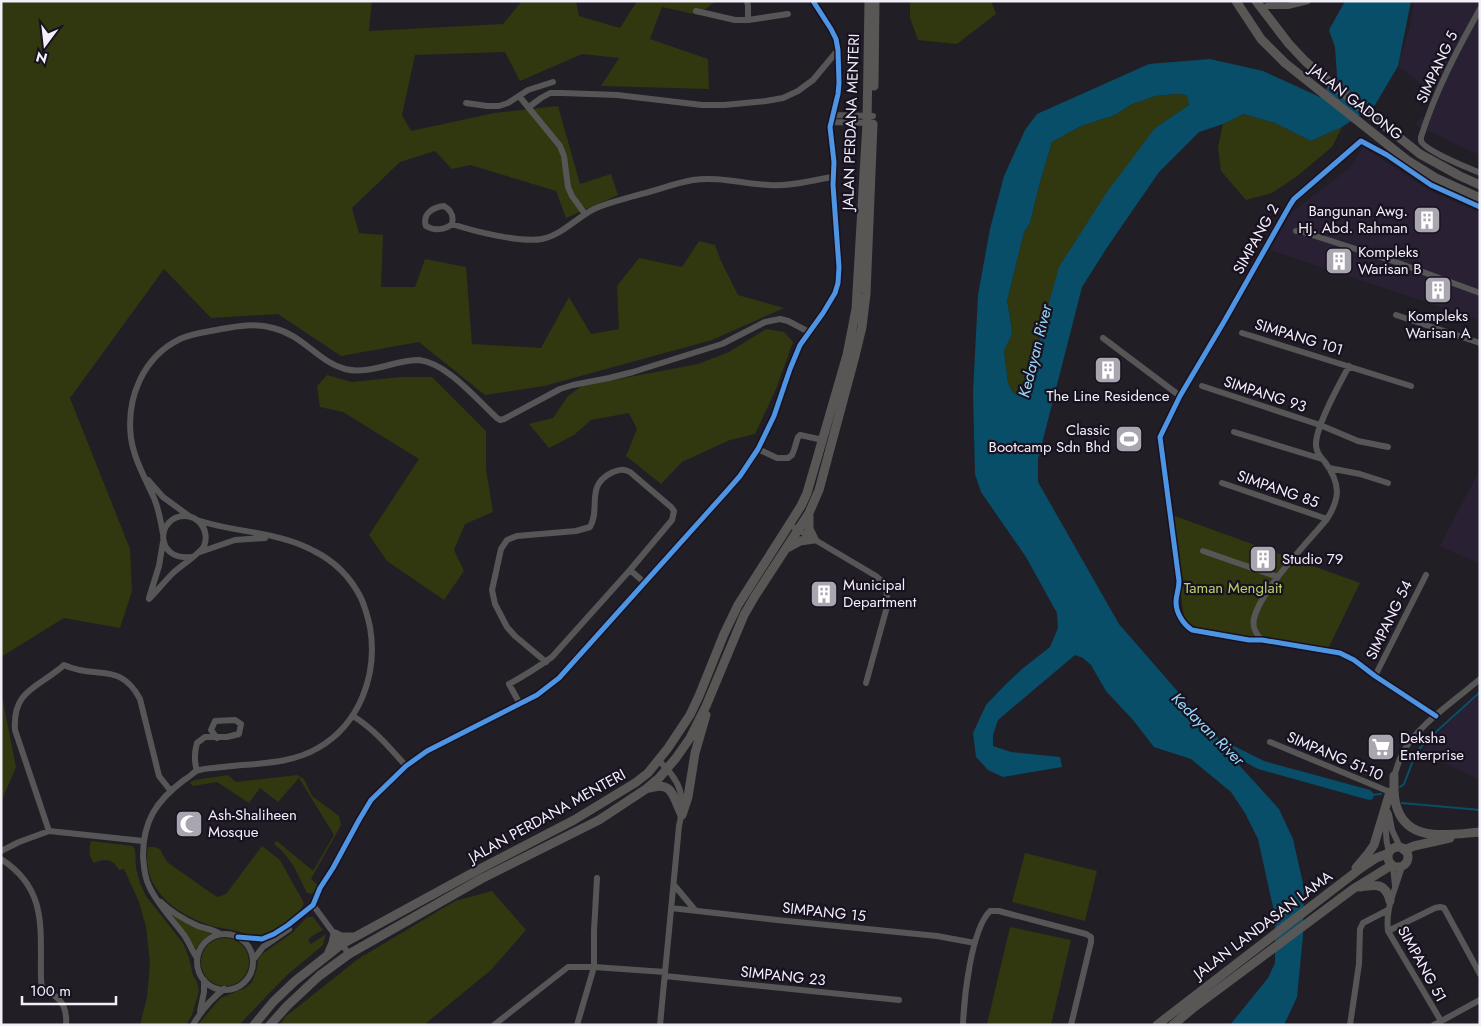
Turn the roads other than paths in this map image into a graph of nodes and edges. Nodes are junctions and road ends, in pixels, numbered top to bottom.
1 (747, 1) edge
2 (812, 1) edge
3 (869, 1) edge
4 (875, 1) edge
5 (1236, 1) edge
6 (1256, 1) edge
7 (1308, 1) edge
8 (1262, 9) junction
9 (1480, 9) edge
10 (696, 11) dead end
11 (788, 14) dead end
12 (748, 20) junction
13 (838, 50) junction
14 (552, 82) dead end
15 (518, 96) junction
16 (466, 103) dead end
17 (529, 107) junction
18 (833, 115) junction
19 (870, 119) junction
20 (831, 122) junction
21 (1480, 173) edge
22 (833, 178) junction
23 (1480, 185) edge
24 (1480, 198) edge
25 (1480, 207) edge
26 (585, 214) junction
27 (452, 224) junction
28 (1296, 231) dead end
29 (1480, 293) edge
30 (1396, 315) dead end
31 (809, 332) junction
32 (1242, 333) dead end
33 (1103, 338) dead end
34 (1480, 343) edge
35 (1348, 366) junction
36 (1202, 386) dead end
37 (1411, 386) dead end
38 (1180, 396) junction
39 (1320, 425) junction
40 (1234, 432) dead end
41 (823, 440) junction
42 (1388, 447) dead end
43 (758, 449) junction
44 (1322, 459) junction
45 (1329, 468) junction
46 (143, 473) junction
47 (1222, 483) dead end
48 (1388, 483) dead end
49 (809, 513) junction
50 (194, 518) junction
51 (1327, 519) junction
52 (790, 525) junction
53 (798, 530) junction
54 (164, 538) junction
55 (281, 538) junction
56 (814, 539) junction
57 (787, 548) junction
58 (1203, 551) dead end
59 (199, 552) junction
60 (191, 557) junction
61 (630, 570) junction
62 (1426, 575) dead end
63 (1278, 577) junction
64 (645, 583) junction
65 (1262, 640) junction
66 (546, 662) junction
67 (1376, 676) junction
68 (1480, 679) edge
69 (866, 682) dead end
70 (714, 686) junction
71 (520, 704) junction
72 (353, 716) junction
73 (1436, 716) junction
74 (217, 738) junction
75 (1270, 742) dead end
76 (659, 761) junction
77 (406, 766) junction
78 (667, 768) junction
79 (197, 771) junction
80 (1394, 776) junction
81 (646, 789) junction
82 (170, 790) junction
83 (1390, 792) junction
84 (1388, 811) junction
85 (682, 815) junction
86 (50, 831) junction
87 (1480, 832) edge
88 (143, 842) junction
89 (1402, 848) junction
90 (1, 851) edge
91 (1389, 853) junction
92 (1, 859) edge
93 (1396, 866) junction
94 (597, 878) dead end
95 (1344, 881) junction
96 (674, 885) junction
97 (1353, 888) junction
98 (153, 894) junction
99 (313, 904) junction
100 (1389, 906) junction
101 (671, 908) junction
102 (695, 910) junction
103 (305, 912) junction
104 (1388, 932) junction
105 (220, 934) junction
106 (335, 934) junction
107 (238, 937) junction
108 (353, 938) junction
109 (975, 943) junction
110 (342, 944) junction
111 (349, 954) junction
112 (326, 956) junction
113 (197, 958) junction
114 (253, 960) junction
115 (594, 967) junction
116 (665, 974) junction
117 (1480, 974) edge
118 (204, 980) junction
119 (224, 989) junction
120 (898, 1000) dead end
121 (1480, 1000) edge
122 (200, 1012) junction
123 (1437, 1023) edge
124 (66, 1025) edge
125 (193, 1025) edge
126 (254, 1025) edge
127 (270, 1025) edge
128 (494, 1025) edge
129 (577, 1025) edge
130 (660, 1025) edge
131 (963, 1025) edge
132 (1071, 1025) edge
133 (1157, 1025) edge
134 (1173, 1025) edge
135 (1350, 1025) edge

1 - 12 street
2 - 13 street
3 - 19 main road, JALAN PERDANA MENTERI
4 - 19 main road, JALAN PERDANA MENTERI
5 - 24 main road, JALAN GADONG
6 - 8 main road, JALAN GADONG
7 - 8 street
8 - 23 main road, JALAN GADONG
9 - 21 street, SIMPANG 5
10 - 12 street
11 - 12 street
13 - 17 street
13 - 18 street
14 - 15 street
15 - 16 street
15 - 17 street
17 - 26 street
18 - 19 street
18 - 20 street
19 - 20 street
19 - 41 main road, JALAN PERDANA MENTERI
19 - 49 main road, JALAN PERDANA MENTERI
20 - 22 street
22 - 26 street
22 - 31 street
25 - 38 street, SIMPANG 2
26 - 27 street
27 - 27 street
28 - 29 street
30 - 34 street
31 - 43 street
31 - 46 street
32 - 35 street, SIMPANG 101
33 - 38 street
35 - 37 street, SIMPANG 101
35 - 39 street
36 - 39 street, SIMPANG 93
38 - 65 street, SIMPANG 2
39 - 42 street, SIMPANG 93
39 - 44 street
40 - 44 street
41 - 43 street
41 - 52 main road, JALAN PERDANA MENTERI
43 - 64 street
44 - 45 street
45 - 48 street
45 - 51 street
46 - 50 street
46 - 54 street
47 - 51 street, SIMPANG 85
49 - 53 main road, JALAN PERDANA MENTERI
49 - 56 main road
50 - 54 street
50 - 55 street
50 - 59 street
51 - 63 street
52 - 53 street
52 - 76 main road, JALAN PERDANA MENTERI
53 - 56 street
53 - 57 main road, JALAN PERDANA MENTERI
54 - 60 street
54 - 60 street
55 - 59 street
55 - 72 street
56 - 57 main road
56 - 69 street
57 - 70 main road, JALAN PERDANA MENTERI
58 - 63 street
59 - 60 street
61 - 64 street
61 - 66 street
61 - 66 street
62 - 67 street, SIMPANG 54
63 - 65 street
64 - 71 street
65 - 67 street
66 - 71 street
67 - 73 street
68 - 73 street
70 - 78 main road, JALAN PERDANA MENTERI
70 - 85 main road
71 - 77 street
72 - 77 street
72 - 79 street
73 - 80 street
74 - 74 street
74 - 79 street
75 - 83 street, SIMPANG 51-10
76 - 78 street
76 - 108 main road, JALAN PERDANA MENTERI
77 - 99 street
78 - 81 main road, JALAN PERDANA MENTERI
78 - 85 street
79 - 82 street
80 - 83 street
80 - 87 main road
81 - 85 main road
81 - 111 main road, JALAN PERDANA MENTERI
82 - 86 street
82 - 88 street
83 - 84 street
83 - 95 main road
84 - 89 street
84 - 91 street
85 - 96 street
86 - 88 street
86 - 90 street
87 - 89 main road
88 - 98 street
89 - 91 main road
89 - 93 main road
91 - 93 main road
91 - 95 main road, JALAN LANDASAN LAMA
92 - 124 street
93 - 97 main road, JALAN LANDASAN LAMA
93 - 100 street, SIMPANG 51
94 - 115 street
95 - 133 main road, JALAN LANDASAN LAMA
96 - 101 street
96 - 102 street
97 - 100 main road
97 - 134 main road, JALAN LANDASAN LAMA
98 - 105 street
98 - 113 street
99 - 103 street
99 - 106 street
100 - 104 street, SIMPANG 51
100 - 135 street
101 - 102 street, SIMPANG 15
101 - 116 street
102 - 109 street, SIMPANG 15
103 - 107 street
103 - 114 street
104 - 117 street
104 - 123 street, SIMPANG 51
105 - 107 street
105 - 113 street
106 - 108 main road
106 - 110 street
106 - 112 main road
107 - 114 street
108 - 110 main road, JALAN PERDANA MENTERI
109 - 131 street
109 - 132 street
110 - 111 street
110 - 112 main road, JALAN PERDANA MENTERI
111 - 127 main road, JALAN PERDANA MENTERI
112 - 126 main road, JALAN PERDANA MENTERI
113 - 118 street
114 - 119 street
115 - 116 street, SIMPANG 23
115 - 128 street, SIMPANG 23
115 - 129 street
116 - 120 street, SIMPANG 23
116 - 130 street
118 - 119 street
118 - 122 street
119 - 122 street
121 - 123 street
122 - 125 street

